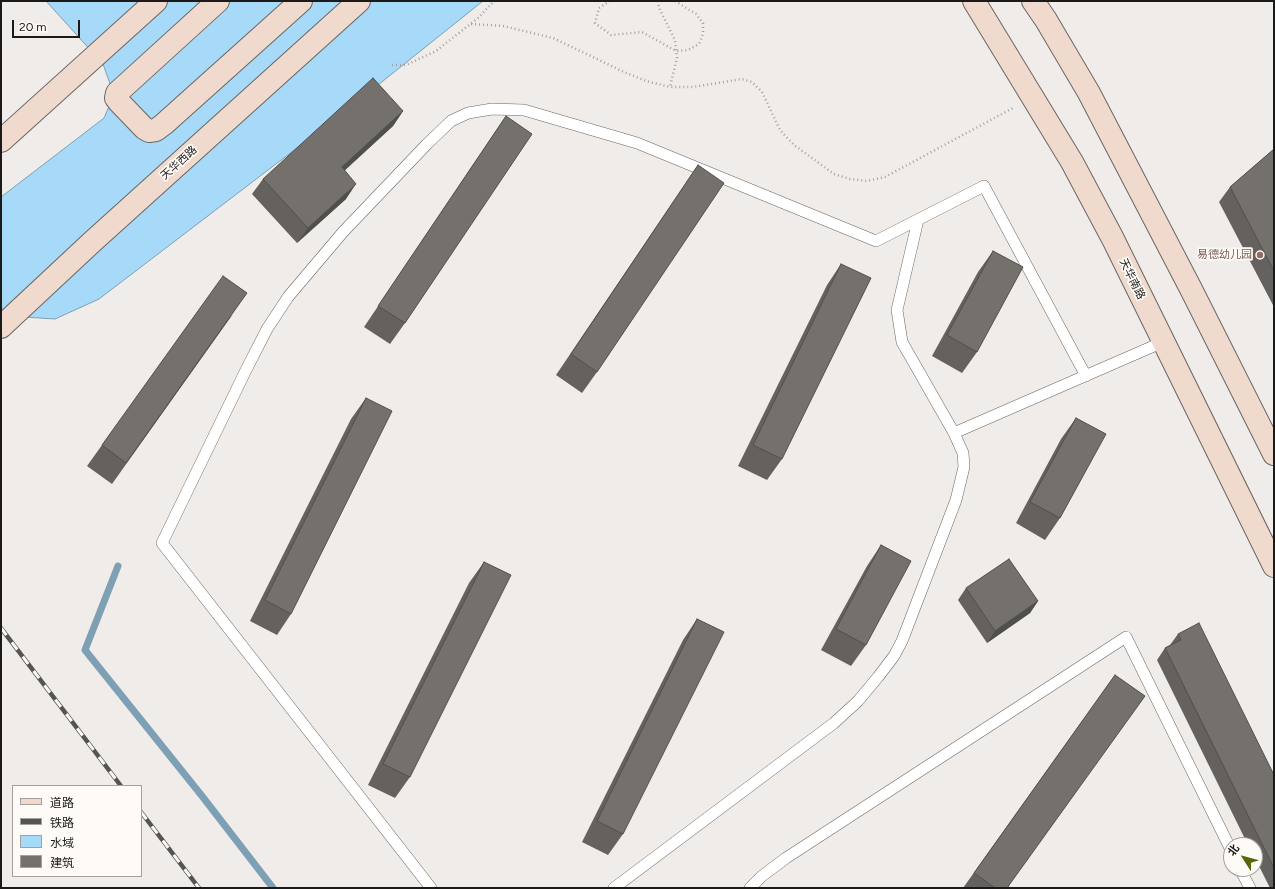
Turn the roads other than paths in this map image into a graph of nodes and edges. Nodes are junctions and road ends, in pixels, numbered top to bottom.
1 (156, 1) edge
2 (218, 1) edge
3 (301, 1) edge
4 (359, 1) edge
5 (974, 1) edge
6 (1033, 1) edge
7 (1, 141) edge
8 (918, 220) junction
9 (1, 327) edge
10 (1163, 342) junction
11 (1086, 376) junction
12 (954, 434) junction
13 (1274, 454) edge
14 (1274, 566) edge
15 (1225, 837) edge
16 (1244, 877) edge
17 (431, 888) edge
18 (614, 888) edge
19 (750, 888) edge
20 (1250, 888) edge

1 - 7 main road
2 - 3 main road
4 - 9 main road, 天华西路
5 - 10 main road, 天华南路
6 - 13 main road
8 - 11 lane
8 - 12 lane
8 - 17 lane
10 - 11 lane
10 - 14 main road, 天华南路
11 - 12 lane
12 - 18 lane
15 - 19 lane
16 - 20 lane

